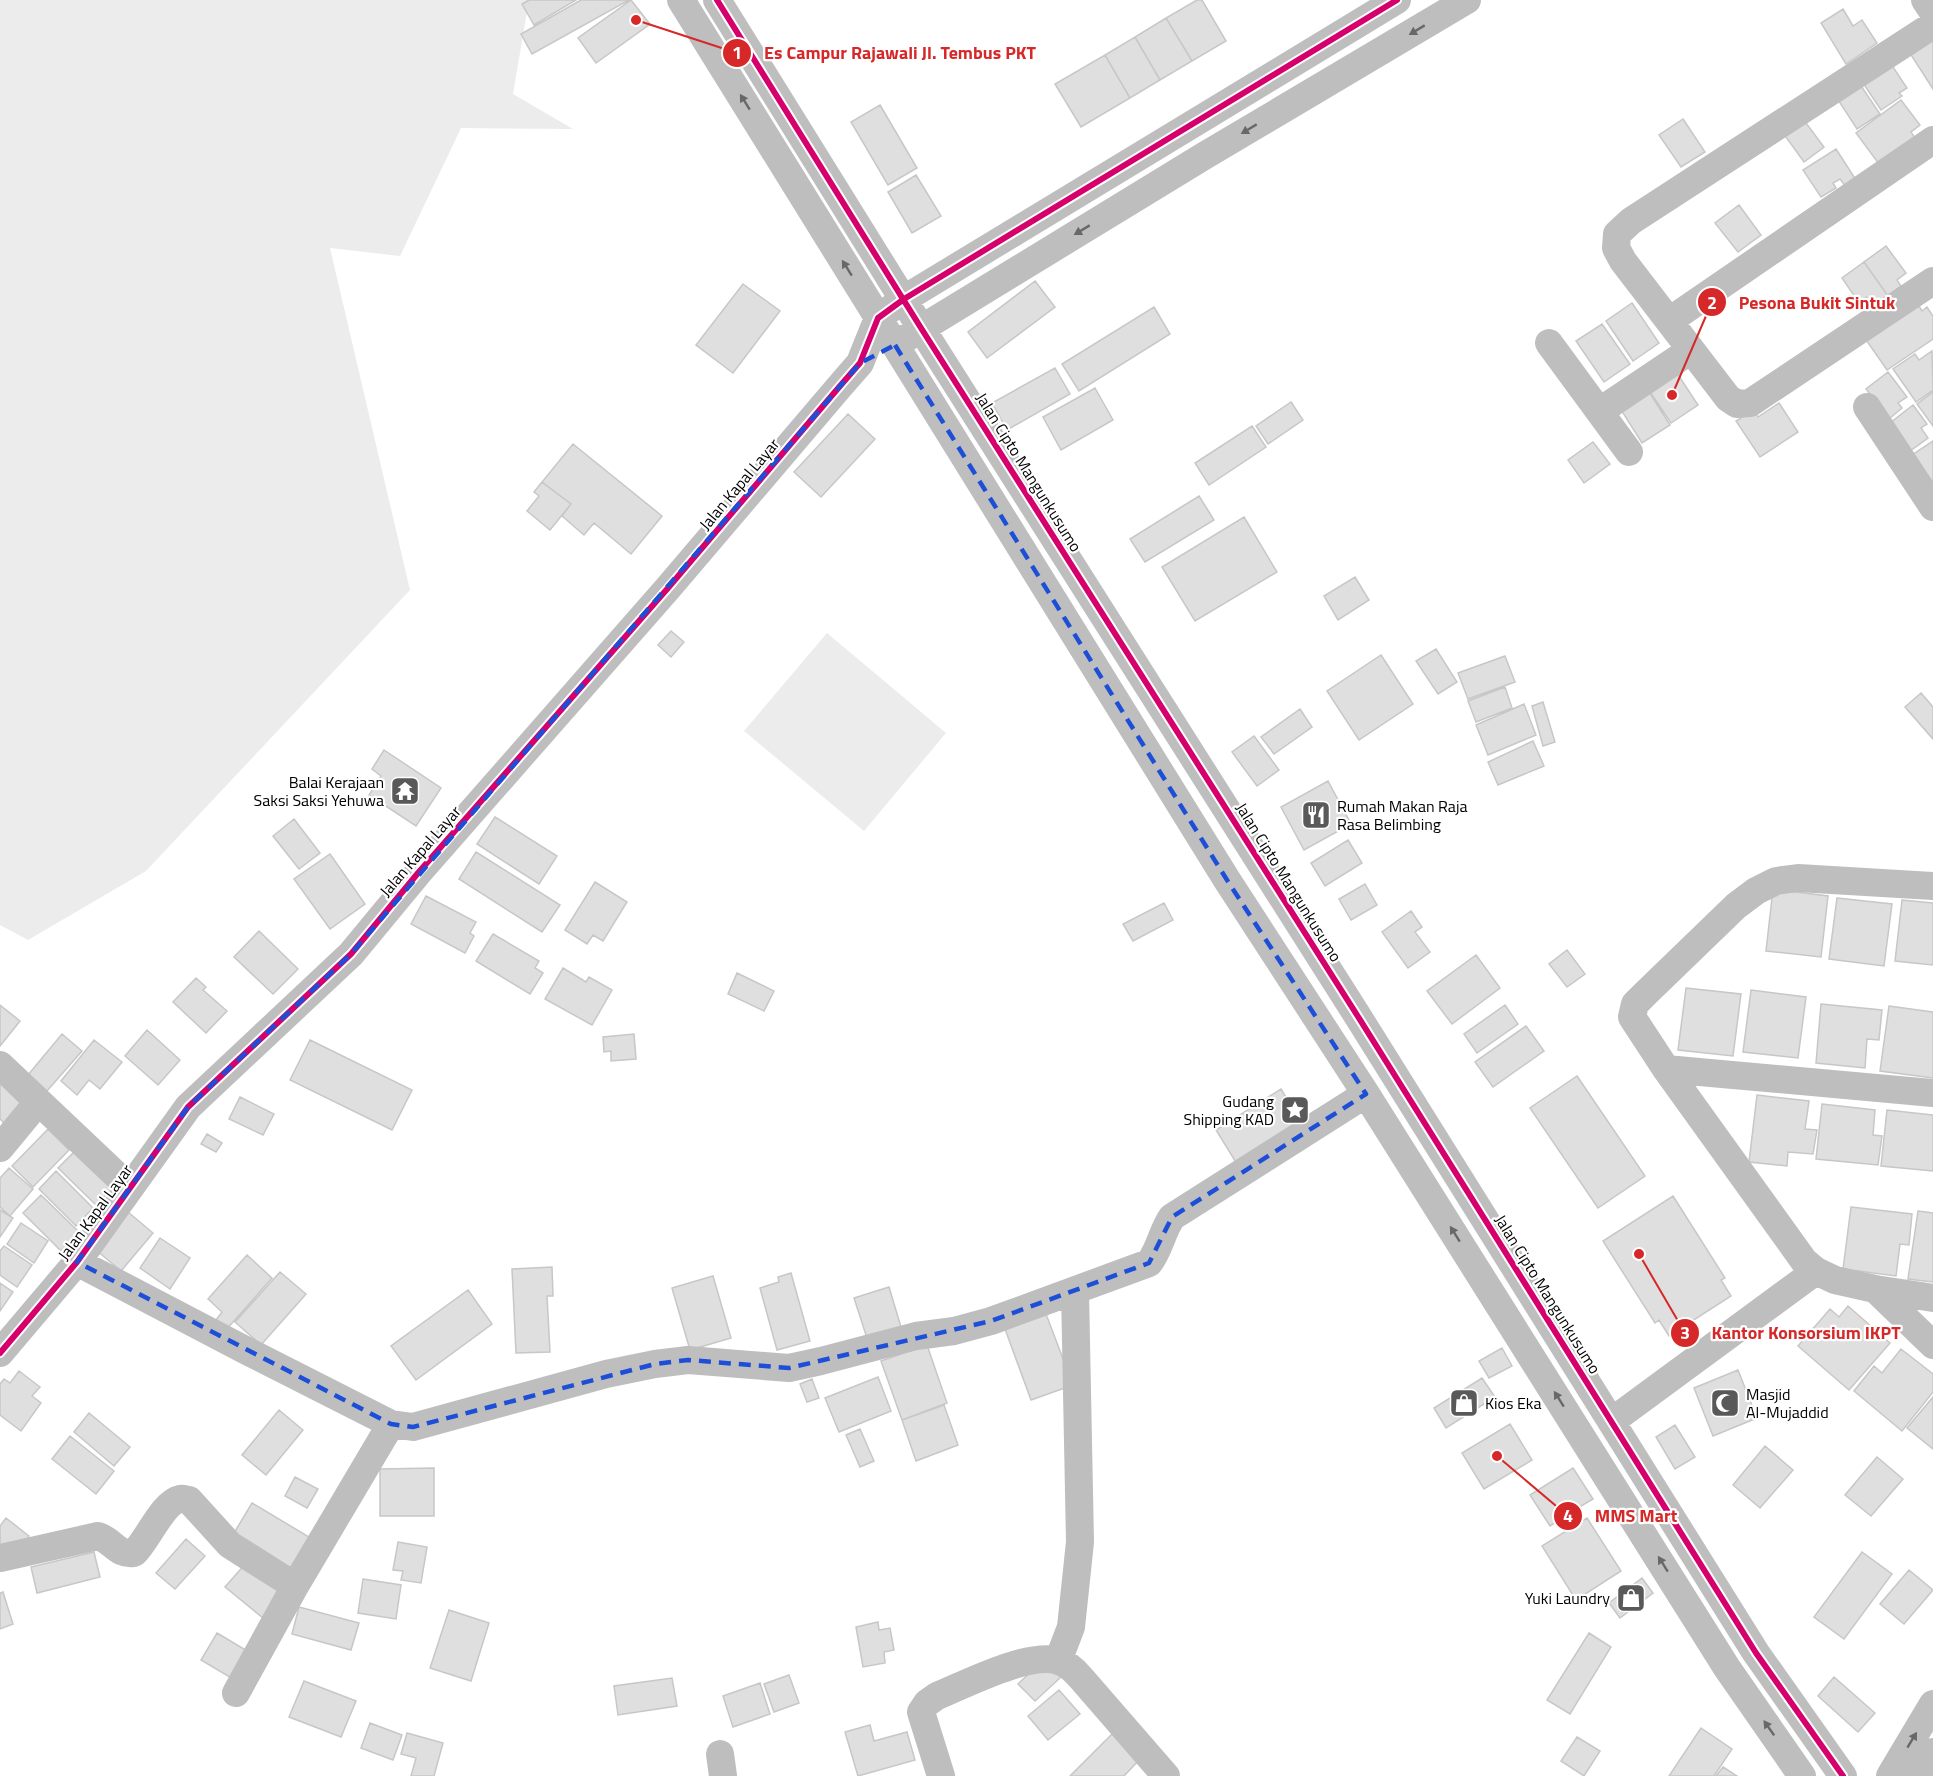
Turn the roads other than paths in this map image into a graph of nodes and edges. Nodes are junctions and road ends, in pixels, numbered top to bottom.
1 (681, 0) edge
2 (717, 0) edge
3 (1397, 0) edge
4 (1467, 0) edge
5 (1925, 0) edge
6 (1933, 12) edge
7 (1933, 25) edge
8 (1186, 128) junction
9 (1933, 140) edge
10 (1204, 156) junction
11 (1933, 281) edge
12 (904, 299) junction
13 (878, 318) junction
14 (1669, 321) junction
15 (921, 328) junction
16 (1549, 343) dead end
17 (895, 345) junction
18 (1691, 350) junction
19 (860, 363) junction
20 (1867, 407) dead end
21 (1600, 411) junction
22 (1629, 452) dead end
23 (1933, 507) edge
24 (1933, 886) edge
25 (0, 1065) edge
26 (1666, 1069) junction
27 (1366, 1094) junction
28 (1933, 1094) edge
29 (38, 1102) junction
30 (0, 1148) edge
31 (130, 1188) junction
32 (77, 1262) junction
33 (1816, 1271) junction
34 (1875, 1289) junction
35 (1075, 1291) junction
36 (1933, 1298) edge
37 (1933, 1345) edge
38 (0, 1353) edge
39 (1612, 1421) junction
40 (391, 1424) junction
41 (0, 1558) edge
42 (295, 1586) junction
43 (1058, 1661) junction
44 (236, 1694) dead end
45 (1933, 1704) edge
46 (941, 1776) edge
47 (1166, 1776) edge
48 (1802, 1776) edge
49 (1843, 1776) edge
50 (1890, 1776) edge

13 -> 1 street
2 - 12 street, Jalan Cipto Mangunkusumo
3 - 8 street
4 -> 10 street
5 - 6 street
7 - 14 street
8 - 10 street
8 - 12 street
9 - 14 street
10 -> 15 street
11 - 18 street
12 - 13 street
12 - 15 street, Jalan Cipto Mangunkusumo
13 - 17 street
13 - 19 street
14 - 18 street
15 - 17 street
15 - 39 street, Jalan Cipto Mangunkusumo
16 - 21 street
17 - 19 street
17 - 27 street
18 - 21 street
19 - 31 street, Jalan Kapal Layar
20 - 23 street
21 - 22 street
24 - 26 street
25 - 29 street
26 - 28 street
26 - 33 street
27 - 35 street
48 -> 27 street
29 - 30 street
29 - 31 street
31 - 32 street, Jalan Kapal Layar
32 - 38 street, Jalan Kapal Layar
32 - 40 street
33 - 34 street
33 - 39 street
34 - 36 street
34 - 37 street
35 - 40 street
35 - 43 street
39 - 49 street, Jalan Cipto Mangunkusumo
40 - 42 street
41 - 42 street
42 - 44 street
43 - 46 street
43 - 47 street
50 -> 45 street

